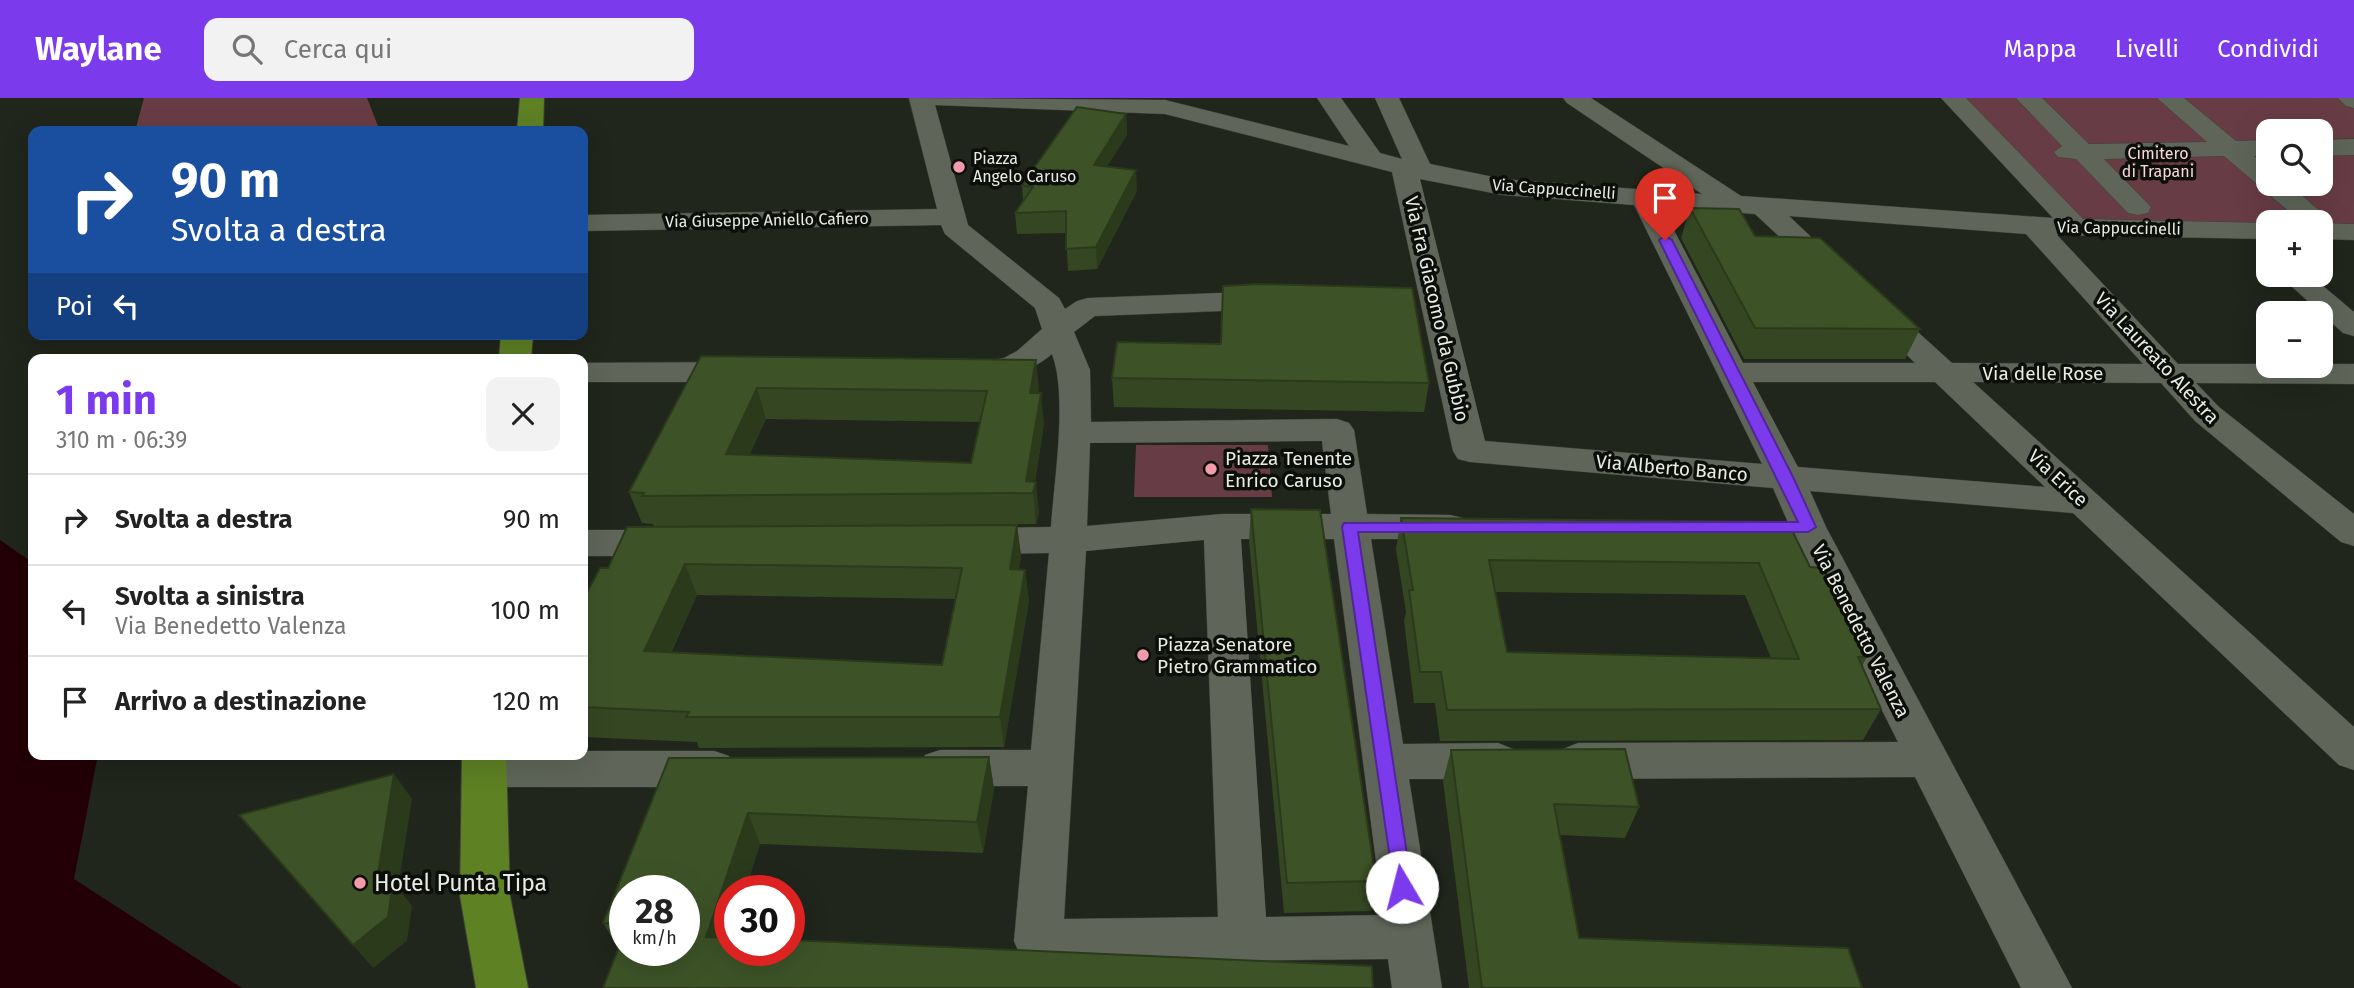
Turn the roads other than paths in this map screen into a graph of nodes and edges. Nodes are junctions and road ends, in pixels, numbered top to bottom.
1 (532, 98) edge
2 (921, 98) edge
3 (931, 98) edge
4 (1329, 98) edge
5 (1387, 98) edge
6 (1575, 98) edge
7 (1953, 98) edge
8 (2028, 98) edge
9 (2169, 98) edge
10 (2350, 98) edge
11 (1080, 101) edge
12 (2354, 101) edge
13 (530, 126) edge
14 (2256, 148) edge
15 (2333, 148) edge
16 (2354, 148) edge
17 (2231, 149) junction
18 (2074, 152) junction
19 (1371, 159) junction
20 (1412, 169) junction
21 (2256, 170) edge
22 (1643, 196) junction
23 (2286, 196) edge
24 (1747, 203) junction
25 (2138, 207) dead end
26 (2301, 210) edge
27 (950, 217) junction
28 (588, 223) edge
29 (2034, 226) junction
30 (2333, 227) edge
31 (2077, 228) junction
32 (2255, 231) edge
33 (2354, 232) edge
34 (2307, 287) edge
35 (1295, 300) edge
36 (2354, 327) edge
37 (1060, 328) junction
38 (773, 372) edge
39 (949, 372) edge
40 (1732, 372) junction
41 (588, 373) edge
42 (1944, 373) junction
43 (2170, 374) junction
44 (2354, 374) edge
45 (1074, 423) junction
46 (1470, 451) joint
47 (1786, 477) junction
48 (2084, 502) junction
49 (1222, 526) junction
50 (1350, 527) junction
51 (1477, 527) edge
52 (1767, 527) edge
53 (1808, 527) junction
54 (2354, 533) edge
55 (1068, 540) junction
56 (931, 541) edge
57 (588, 543) edge
58 (708, 543) edge
59 (2354, 753) edge
60 (1927, 759) junction
61 (484, 762) edge
62 (1384, 762) junction
63 (1035, 768) junction
64 (759, 769) edge
65 (896, 769) edge
66 (1409, 937) junction
67 (1242, 938) junction
68 (502, 988) edge
69 (1417, 988) edge
70 (2047, 988) edge

1 - 13 main road
2 - 27 street
3 - 11 street, Via Cappuccinelli
4 - 19 street
5 - 20 street, Via Fra Giacomo da Gubbio
6 - 24 street, Via Erice
7 - 31 street
8 - 18 street
9 - 17 street
10 - 12 street
11 - 19 street, Via Cappuccinelli
14 - 17 street
15 - 16 street
17 - 18 street
17 - 21 street
18 - 25 street
19 - 20 street, Via Cappuccinelli
20 - 22 street, Via Cappuccinelli
20 - 46 street, Via Fra Giacomo da Gubbio
22 - 24 street, Via Cappuccinelli
22 - 40 street, Via Benedetto Valenza
23 - 26 street
24 - 29 street, Via Cappuccinelli
24 - 42 street, Via Erice
27 - 28 street, Via Giuseppe Aniello Cafiero
27 - 37 street
29 - 31 street, Via Cappuccinelli
29 - 43 street, Via Laureato Alestra
30 - 33 street
31 - 32 street, Via Cappuccinelli
34 - 36 street
35 - 37 street
37 - 39 street
37 - 45 street
38 - 41 street
40 - 42 street, Via delle Rose
40 - 47 street, Via Benedetto Valenza
42 - 43 street, Via delle Rose
42 - 48 street, Via Erice
43 - 44 street, Via delle Rose
43 - 54 street, Via Laureato Alestra
45 - 50 street
45 - 55 street
46 - 47 street, Via Alberto Banco
47 - 48 street, Via Alberto Banco
47 - 53 street, Via Benedetto Valenza
48 - 59 street, Via Erice
49 - 50 street
49 - 55 street
49 - 67 street
50 - 51 street
50 - 62 street
52 - 53 street
53 - 60 street, Via Benedetto Valenza
55 - 56 street
55 - 63 street
57 - 58 street
60 - 62 street
60 - 70 street, Via Benedetto Valenza
61 - 64 street
61 - 68 main road
62 - 66 street
63 - 65 street
63 - 67 street
66 - 67 street
66 - 69 street

